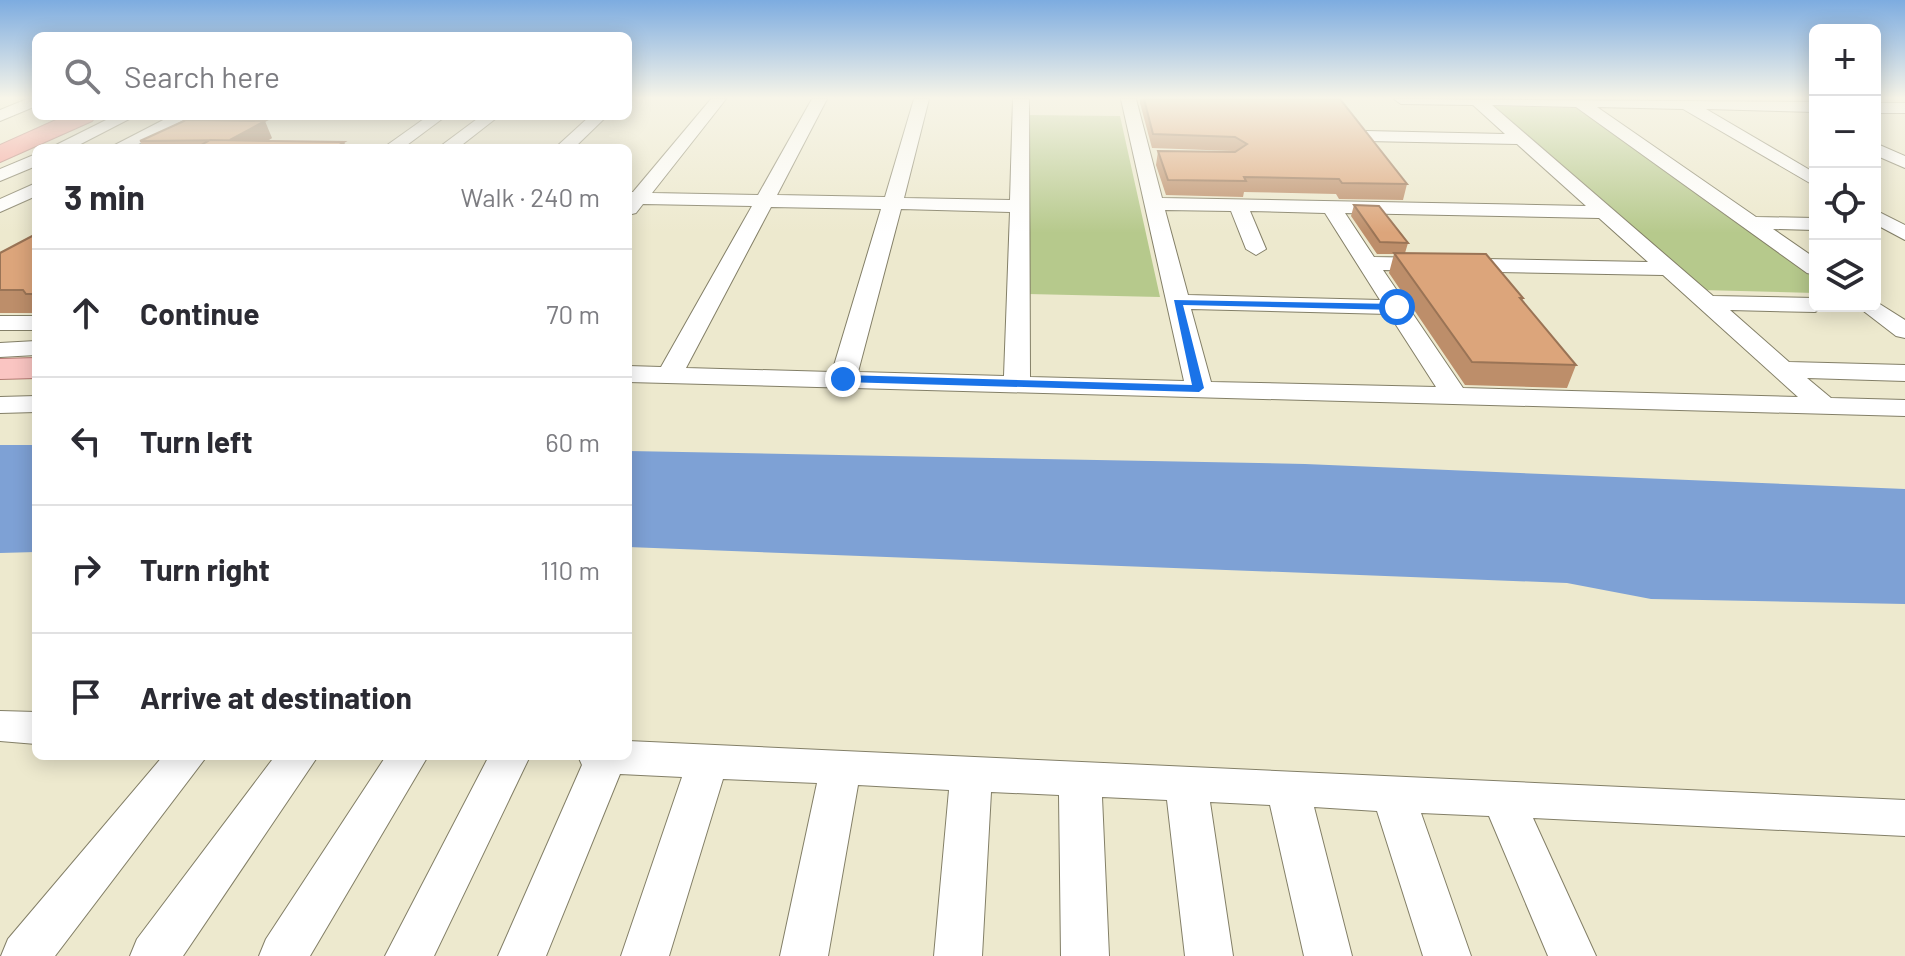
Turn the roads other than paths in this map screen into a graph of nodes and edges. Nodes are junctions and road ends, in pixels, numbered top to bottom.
1 (23, 144) edge
2 (681, 144) edge
3 (796, 144) edge
4 (909, 144) edge
5 (1021, 144) edge
6 (1145, 144) edge
7 (1373, 144) edge
8 (1527, 144) edge
9 (1637, 144) edge
10 (1752, 144) edge
11 (1881, 151) edge
12 (32, 152) edge
13 (0, 154) edge
14 (1386, 160) edge
15 (32, 161) edge
16 (1905, 163) edge
17 (0, 167) edge
18 (0, 176) edge
19 (1809, 177) edge
20 (1405, 185) edge
21 (32, 191) edge
22 (765, 201) junction
23 (632, 202) edge
24 (892, 203) junction
25 (1154, 204) junction
26 (1238, 205) junction
27 (0, 206) edge
28 (1020, 206) junction
29 (1331, 207) junction
30 (1424, 209) junction
31 (1605, 212) junction
32 (1750, 223) junction
33 (1809, 224) edge
34 (1256, 249) dead end
35 (1368, 263) junction
36 (1809, 264) edge
37 (1669, 269) junction
38 (1177, 302) junction
39 (1707, 303) junction
40 (1809, 305) edge
41 (1397, 307) junction
42 (1878, 312) edge
43 (0, 323) edge
44 (32, 323) edge
45 (1905, 331) edge
46 (32, 348) edge
47 (0, 350) edge
48 (32, 368) edge
49 (0, 369) edge
50 (1782, 369) junction
51 (1905, 373) edge
52 (632, 374) edge
53 (670, 374) junction
54 (843, 379) junction
55 (32, 381) edge
56 (0, 382) edge
57 (1017, 384) junction
58 (1199, 388) junction
59 (1455, 396) junction
60 (32, 404) edge
61 (0, 405) edge
62 (1823, 405) junction
63 (1905, 408) edge
64 (0, 726) edge
65 (32, 728) edge
66 (632, 757) edge
67 (184, 760) edge
68 (295, 760) edge
69 (406, 760) edge
70 (508, 760) edge
71 (605, 760) edge
72 (708, 761) junction
73 (841, 767) junction
74 (971, 774) junction
75 (1080, 779) junction
76 (1186, 784) junction
77 (1288, 789) junction
78 (1393, 794) junction
79 (1503, 799) junction
80 (1902, 822) edge
81 (25, 956) edge
82 (154, 956) edge
83 (283, 956) edge
84 (409, 956) edge
85 (522, 956) edge
86 (645, 956) edge
87 (804, 956) edge
88 (958, 956) edge
89 (1085, 956) edge
90 (1209, 956) edge
91 (1328, 956) edge
92 (1447, 956) edge
93 (1572, 956) edge

1 - 13 highway
2 - 23 street
3 - 22 street
4 - 24 street
5 - 28 street
6 - 25 street
7 - 14 street
8 - 31 street
9 - 32 street
10 - 19 street
11 - 16 street
12 - 17 highway
15 - 18 street
20 - 30 street
21 - 27 street
22 - 23 street
22 - 24 street
22 - 53 street
24 - 28 street
24 - 54 street
25 - 26 street
25 - 38 street
26 - 29 street
26 - 34 street
28 - 57 street
29 - 30 street
29 - 35 street
30 - 31 street
31 - 37 street
32 - 33 street
32 - 36 street
35 - 37 street
35 - 41 street
37 - 39 street
38 - 41 street
38 - 58 street
39 - 40 street
39 - 50 street
41 - 59 street
42 - 45 street
43 - 44 street
46 - 47 street
48 - 49 main road
50 - 51 street
50 - 62 street
52 - 53 street
53 - 54 street
54 - 57 street
55 - 56 main road
57 - 58 street
58 - 59 street
59 - 62 street
60 - 61 street
62 - 63 street
64 - 65 street
66 - 72 street
67 - 81 street
68 - 82 street
69 - 83 street
70 - 84 street
71 - 85 street
72 - 73 street
72 - 86 street
73 - 74 street
73 - 87 street
74 - 75 street
74 - 88 street
75 - 76 street
75 - 89 street
76 - 77 street
76 - 90 street
77 - 78 street
77 - 91 street
78 - 79 street
78 - 92 street
79 - 80 street
79 - 93 street

